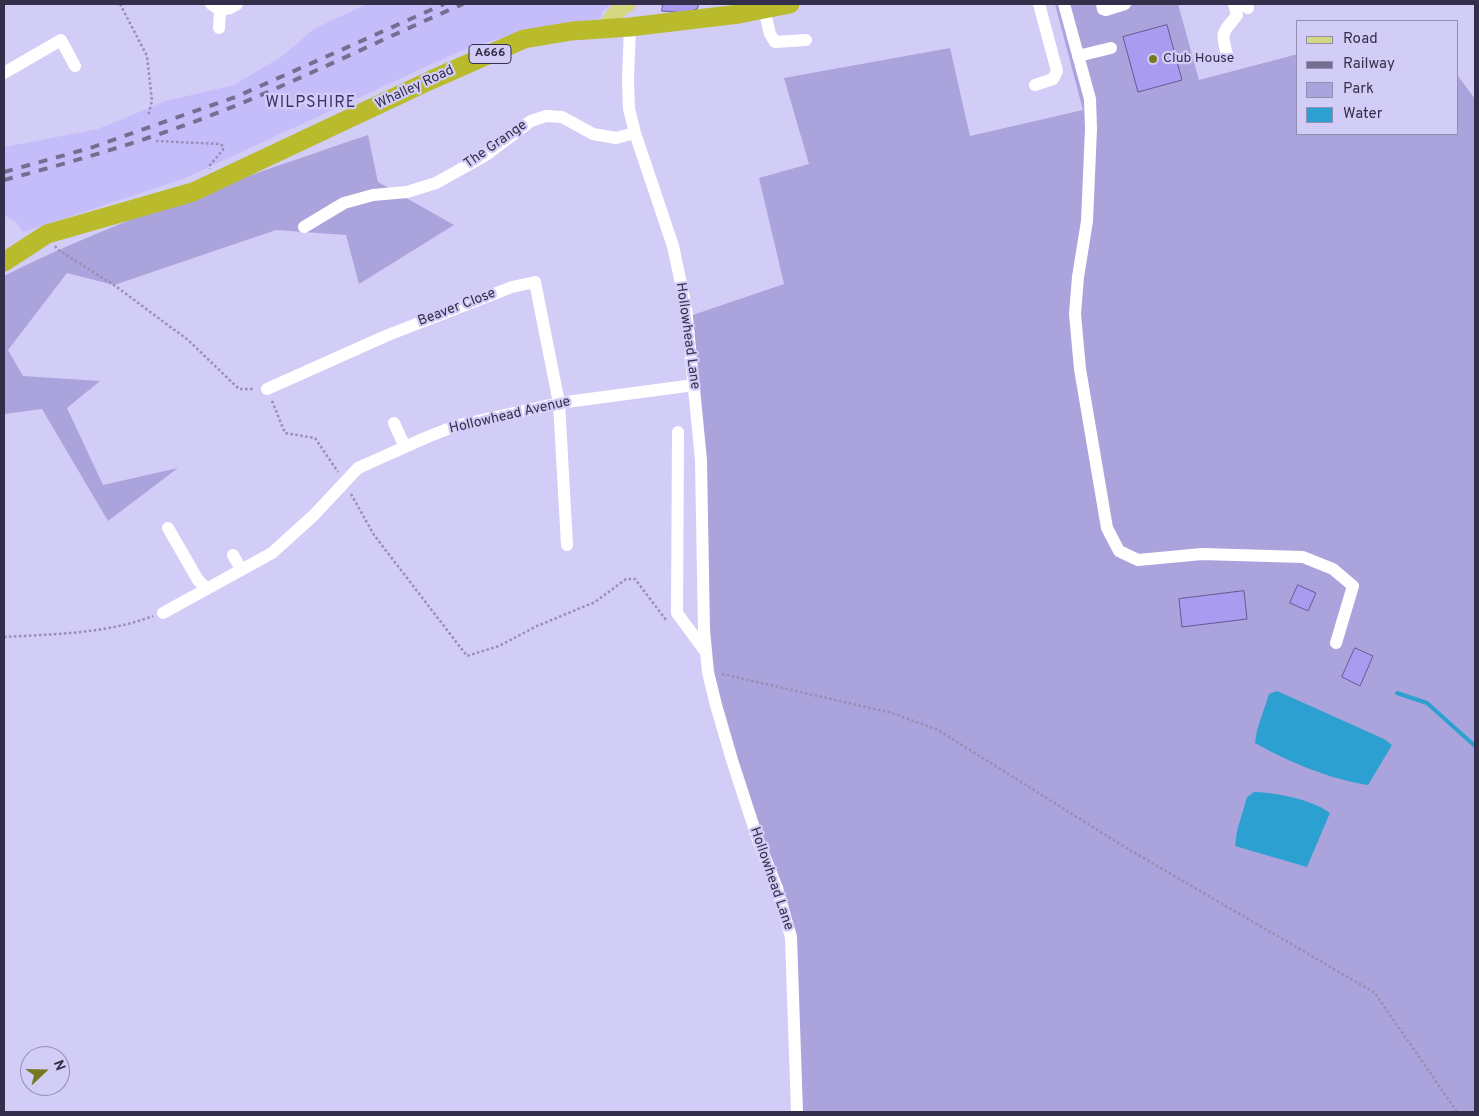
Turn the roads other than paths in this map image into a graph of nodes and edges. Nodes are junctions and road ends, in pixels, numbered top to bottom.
1 (237, 4) edge
2 (628, 4) edge
3 (790, 4) edge
4 (1039, 4) edge
5 (1064, 4) edge
6 (1102, 4) edge
7 (1125, 4) edge
8 (1234, 4) edge
9 (215, 7) edge
10 (764, 9) junction
11 (630, 27) junction
12 (219, 28) dead end
13 (606, 29) junction
14 (806, 40) dead end
15 (1111, 48) dead end
16 (1228, 55) dead end
17 (1078, 56) junction
18 (75, 66) dead end
19 (4, 73) edge
20 (1035, 85) dead end
21 (635, 133) junction
22 (304, 227) dead end
23 (4, 262) edge
24 (694, 385) junction
25 (267, 389) road end
26 (559, 403) junction
27 (394, 422) dead end
28 (678, 432) dead end
29 (405, 447) junction
30 (168, 528) dead end
31 (567, 545) dead end
32 (233, 555) dead end
33 (241, 569) junction
34 (206, 588) junction
35 (163, 612) road end
36 (1336, 643) dead end
37 (706, 652) junction
38 (797, 1112) edge

1 - 9 street
2 - 13 main road
3 - 10 highway, Whalley Road / A666
4 - 20 street
5 - 17 street
6 - 7 street
8 - 16 street
9 - 12 street
10 - 11 highway, Whalley Road / A666
10 - 14 street
11 - 13 highway, Whalley Road / A666
11 - 21 street, Hollowhead Lane
13 - 23 highway, Whalley Road / A666
15 - 17 street
17 - 36 street
18 - 19 street
21 - 22 street, The Grange
21 - 24 street, Hollowhead Lane
24 - 26 street, Hollowhead Avenue
24 - 37 street, Hollowhead Lane
25 - 26 street, Beaver Close
26 - 29 street, Hollowhead Avenue
26 - 31 street
27 - 29 street
28 - 37 street
29 - 33 street, Hollowhead Avenue
30 - 34 street
32 - 33 street
33 - 34 street, Hollowhead Avenue
34 - 35 street, Hollowhead Avenue
37 - 38 street, Hollowhead Lane

